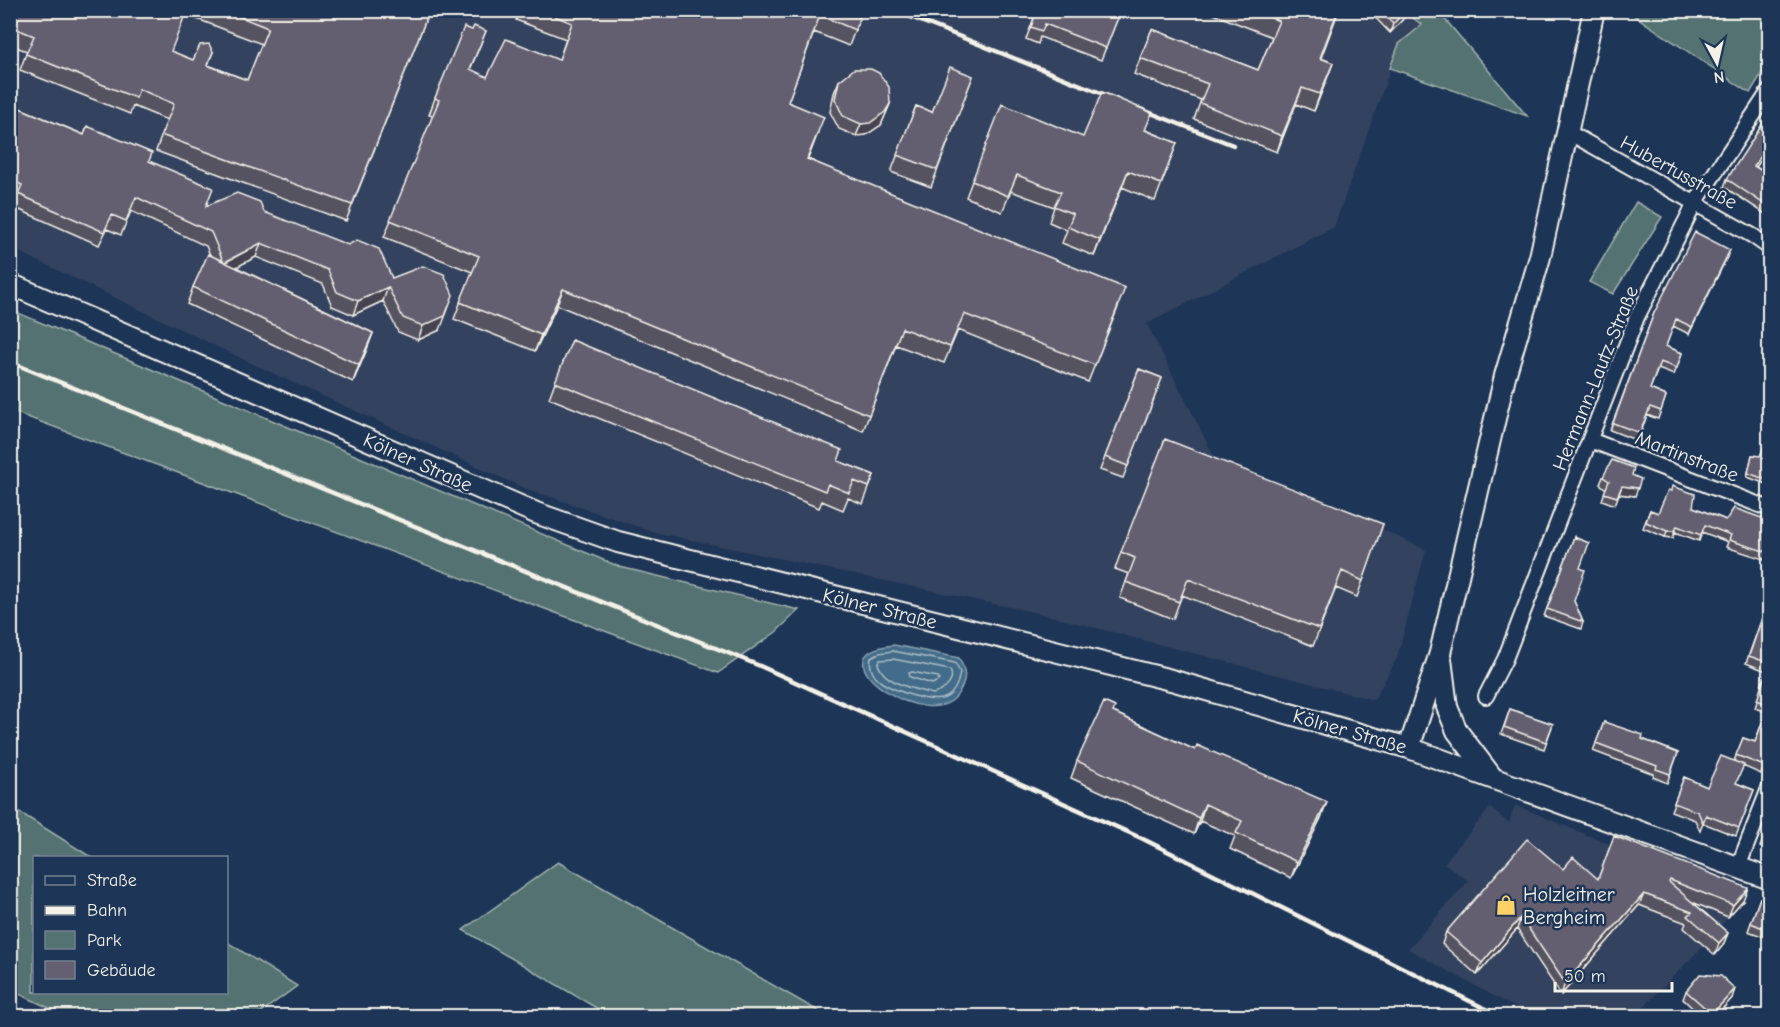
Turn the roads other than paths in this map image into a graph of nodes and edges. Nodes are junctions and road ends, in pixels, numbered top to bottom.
1 (1594, 10) edge
2 (1770, 90) edge
3 (1568, 132) junction
4 (1695, 203) junction
5 (1770, 248) edge
6 (10, 284) edge
7 (1590, 440) junction
8 (1770, 509) edge
9 (1440, 653) junction
10 (1486, 696) dead end
11 (1409, 748) junction
12 (1492, 777) junction
13 (1770, 786) edge
14 (1738, 867) junction
15 (1770, 879) edge

1 - 3 main road
2 - 4 street, Hermann-Lautz-Straße
3 - 4 street, Hubertusstraße
3 - 9 main road
4 - 5 street, Hubertusstraße
4 - 7 street, Hermann-Lautz-Straße
6 - 11 main road, Kölner Straße
7 - 8 street, Martinstraße
7 - 10 street, Hermann-Lautz-Straße
9 - 11 main road
9 - 12 main road
11 - 12 main road, Kölner Straße
12 - 14 main road, Kölner Straße
13 - 14 street
14 - 15 main road, Kölner Straße

